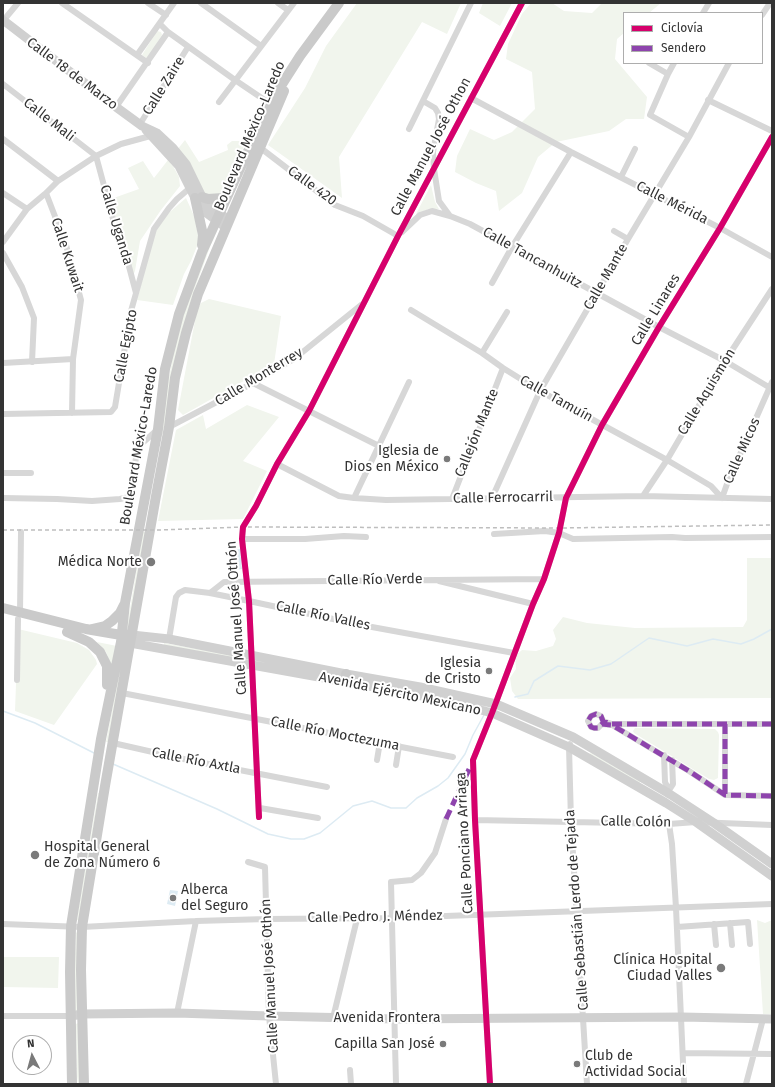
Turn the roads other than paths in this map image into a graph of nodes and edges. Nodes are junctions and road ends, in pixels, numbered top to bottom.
1 (18, 3) edge
2 (62, 3) edge
3 (148, 3) edge
4 (174, 3) edge
5 (201, 3) edge
6 (278, 3) edge
7 (294, 3) edge
8 (339, 3) edge
9 (471, 3) edge
10 (522, 3) edge
11 (709, 3) edge
12 (770, 3) edge
13 (288, 10) junction
14 (704, 12) edge
15 (763, 14) edge
16 (166, 15) junction
17 (3, 21) edge
18 (160, 24) junction
19 (168, 32) junction
20 (261, 46) junction
21 (188, 47) junction
22 (137, 55) junction
23 (148, 63) junction
24 (651, 64) edge
25 (673, 64) edge
26 (728, 64) edge
27 (668, 74) junction
28 (235, 80) junction
29 (3, 84) edge
30 (471, 98) junction
31 (708, 100) junction
32 (423, 101) junction
33 (219, 102) dead end
34 (273, 105) junction
35 (116, 107) junction
36 (141, 125) junction
37 (409, 129) dead end
38 (772, 131) edge
39 (154, 135) junction
40 (690, 137) junction
41 (772, 137) edge
42 (3, 139) edge
43 (256, 144) junction
44 (635, 150) dead end
45 (571, 152) junction
46 (96, 156) junction
47 (434, 169) junction
48 (621, 177) junction
49 (58, 180) junction
50 (191, 187) junction
51 (230, 190) junction
52 (46, 192) junction
53 (3, 193) edge
54 (654, 195) junction
55 (199, 198) junction
56 (26, 209) junction
57 (450, 216) junction
58 (218, 217) junction
59 (227, 223) junction
60 (720, 228) junction
61 (614, 231) dead end
62 (398, 236) junction
63 (628, 239) junction
64 (3, 242) edge
65 (512, 247) junction
66 (202, 252) junction
67 (3, 253) edge
68 (772, 257) edge
69 (492, 283) dead end
70 (772, 289) edge
71 (596, 293) junction
72 (136, 294) junction
73 (362, 304) junction
74 (411, 310) dead end
75 (507, 312) dead end
76 (659, 327) junction
77 (482, 353) junction
78 (73, 359) junction
79 (725, 360) junction
80 (32, 362) junction
81 (3, 363) edge
82 (503, 368) junction
83 (408, 382) dead end
84 (253, 383) junction
85 (771, 386) edge
86 (540, 391) junction
87 (309, 411) junction
88 (72, 413) junction
89 (3, 414) edge
90 (602, 425) junction
91 (169, 428) junction
92 (158, 429) junction
93 (379, 446) junction
94 (667, 460) junction
95 (277, 464) junction
96 (3, 473) edge
97 (31, 473) dead end
98 (643, 496) junction
99 (3, 498) edge
100 (354, 498) junction
101 (452, 498) junction
102 (492, 498) junction
103 (566, 498) junction
104 (722, 498) junction
105 (772, 499) edge
106 (21, 532) dead end
107 (559, 532) junction
108 (494, 534) dead end
109 (772, 537) edge
110 (366, 538) dead end
111 (242, 539) junction
112 (429, 579) junction
113 (544, 579) junction
114 (247, 582) junction
115 (210, 593) junction
116 (249, 601) junction
117 (125, 603) junction
118 (533, 604) junction
119 (3, 608) edge
120 (3, 615) edge
121 (19, 616) junction
122 (86, 629) junction
123 (67, 632) junction
124 (126, 639) junction
125 (169, 640) junction
126 (514, 653) junction
127 (252, 660) junction
128 (345, 678) junction
129 (17, 680) dead end
130 (122, 693) junction
131 (496, 704) junction
132 (106, 713) junction
133 (492, 714) junction
134 (255, 719) junction
135 (724, 724) junction
136 (772, 724) edge
137 (573, 737) junction
138 (380, 742) junction
139 (112, 745) junction
140 (398, 746) junction
141 (569, 748) junction
142 (664, 755) junction
143 (453, 757) dead end
144 (377, 760) dead end
145 (672, 760) junction
146 (396, 765) dead end
147 (258, 773) junction
148 (327, 787) dead end
149 (668, 791) junction
150 (725, 795) junction
151 (772, 796) edge
152 (666, 803) junction
153 (260, 808) junction
154 (259, 817) dead end
155 (318, 818) dead end
156 (446, 820) dead end
157 (475, 820) junction
158 (571, 821) junction
159 (696, 822) junction
160 (714, 822) junction
161 (669, 824) junction
162 (772, 825) edge
163 (248, 862) dead end
164 (772, 864) edge
165 (772, 876) edge
166 (772, 904) edge
167 (676, 908) junction
168 (577, 911) junction
169 (480, 915) junction
170 (391, 918) junction
171 (267, 919) junction
172 (357, 919) junction
173 (196, 921) junction
174 (730, 923) junction
175 (3, 924) edge
176 (714, 924) junction
177 (71, 926) junction
178 (82, 927) junction
179 (677, 927) junction
180 (750, 944) dead end
181 (716, 945) dead end
182 (732, 945) dead end
183 (177, 1013) junction
184 (82, 1014) junction
185 (3, 1016) edge
186 (71, 1016) junction
187 (269, 1016) junction
188 (333, 1018) junction
189 (395, 1018) junction
190 (486, 1018) junction
191 (584, 1018) junction
192 (682, 1018) junction
193 (768, 1019) edge
194 (683, 1054) junction
195 (755, 1054) junction
196 (772, 1054) edge
197 (350, 1070) dead end
198 (72, 1084) edge
199 (84, 1084) edge
200 (276, 1084) edge
201 (351, 1084) edge
202 (396, 1084) edge
203 (490, 1084) edge
204 (587, 1084) edge
205 (684, 1084) edge
206 (746, 1084) edge

1 - 17 street
2 - 22 street
3 - 16 street
4 - 16 street
5 - 20 street
6 - 13 street
7 - 13 street
8 - 34 main road, Boulevard México-Laredo
9 - 32 street
10 - 30 street, Calle Manuel José Othon
11 - 14 street
12 - 15 street
13 - 20 street
16 - 18 street
17 - 35 main road, Calle 18 de Marzo
18 - 19 street
18 - 22 street
19 - 21 street
19 - 23 street
20 - 28 street
21 - 28 street
21 - 36 street, Calle Zaire
22 - 23 street
23 - 35 street
24 - 27 street
25 - 27 street
26 - 31 street, Calle Mante
27 - 40 street
28 - 33 street
28 - 34 street
29 - 46 street, Calle Mali
30 - 45 street, Calle Mérida
30 - 47 street, Calle Manuel José Othon
31 - 38 street
31 - 40 street, Calle Mante
32 - 37 street
32 - 47 street
34 - 43 main road, Boulevard México-Laredo
35 - 36 main road, Calle 18 de Marzo
36 - 39 main road, Calle 18 de Marzo
39 - 46 street
39 - 50 main road, Calle 18 de Marzo
39 - 55 main road, Calle 18 de Marzo
40 - 54 street, Calle Mante
41 - 60 street, Calle Linares
42 - 49 street
43 - 51 main road, Boulevard México-Laredo
43 - 59 main road, Boulevard México-Laredo
43 - 62 street, Calle 420
44 - 48 street
45 - 48 street, Calle Mérida
45 - 65 street
46 - 49 street
46 - 72 street, Calle Uganda
47 - 57 street
47 - 62 street, Calle Manuel José Othon
48 - 54 street, Calle Mérida
49 - 52 street
50 - 55 main road, Calle 18 de Marzo
50 - 72 street, Calle Egipto
51 - 55 main road
51 - 58 main road, Boulevard México-Laredo
52 - 56 street
52 - 78 street, Calle Kuwait
53 - 56 street
54 - 60 street, Calle Mérida
54 - 63 street, Calle Mante
55 - 58 main road, Calle 18 de Marzo
55 - 66 main road
56 - 64 street
57 - 62 street, Calle Tancanhuitz
57 - 65 street, Calle Tancanhuitz
58 - 59 main road, Calle 18 de Marzo
58 - 66 main road, Boulevard México-Laredo
59 - 91 main road, Boulevard México-Laredo
60 - 68 street, Calle Mérida
60 - 76 street, Calle Linares
61 - 63 street
62 - 73 street, Calle Manuel José Othon
63 - 71 street, Calle Mante
65 - 69 street
65 - 71 street, Calle Tancanhuitz
66 - 92 main road, Boulevard México-Laredo
67 - 80 street
70 - 79 street, Calle Aquismón
71 - 76 street, Calle Tancanhuitz
71 - 86 street, Calle Mante
72 - 88 street, Calle Egipto
73 - 84 street, Calle Monterrey
73 - 87 street, Calle Manuel José Othón
74 - 77 street, Calle Tamuín
75 - 77 street
76 - 79 street, Calle Tancanhuitz
76 - 90 street, Calle Linares
77 - 82 street, Calle Tamuín
78 - 80 street
78 - 88 street, Calle Kuwait
79 - 85 street, Calle Tancanhuitz
79 - 94 street, Calle Aquismón
80 - 81 street
82 - 86 street, Calle Tamuín
82 - 101 street, Callejón Mante
83 - 93 street
84 - 87 street
84 - 91 street, Calle Monterrey
85 - 104 street, Calle Micos
86 - 90 street, Calle Tamuín
86 - 102 street, Calle Mante
87 - 93 street
87 - 95 street, Calle Manuel José Othón
88 - 89 street, Calle Egipto
90 - 94 street, Calle Tamuín
90 - 103 street, Calle Linares
91 - 124 main road, Boulevard México-Laredo
92 - 99 street
92 - 117 main road, Boulevard México-Laredo
93 - 100 street
94 - 98 street, Calle Aquismón
94 - 104 street, Calle Tamuín
95 - 100 street, Calle Ferrocarril
95 - 111 street, Calle Manuel José Othón
96 - 97 street
98 - 103 street, Calle Ferrocarril
98 - 104 street, Calle Ferrocarril
100 - 101 street, Calle Ferrocarril
101 - 102 street, Calle Ferrocarril
102 - 103 street, Calle Ferrocarril
103 - 107 street, Calle Ponciano Arriaga
104 - 105 street, Calle Ferrocarril
106 - 121 street
107 - 108 street
107 - 109 street
107 - 113 street, Calle Ponciano Arriaga
110 - 111 street
111 - 114 street, Calle Manuel José Othón
112 - 113 street, Calle Río Verde
112 - 114 street, Calle Río Verde
112 - 118 street
113 - 118 street, Calle Ponciano Arriaga
114 - 115 street, Calle Río Verde
114 - 116 street, Calle Manuel José Othón
115 - 116 street, Calle Río Valles
115 - 125 street, Calle Río Valles
116 - 126 street, Calle Río Valles
116 - 127 street, Calle Manuel José Othón
117 - 122 main road
117 - 124 main road, Boulevard México-Laredo
118 - 126 street, Calle Ponciano Arriaga
119 - 121 main road
120 - 121 main road
121 - 122 main road
121 - 123 main road
121 - 129 street
122 - 124 main road
123 - 124 main road
123 - 132 main road
124 - 125 main road, Avenida Ejército Mexicano
124 - 127 main road, Avenida Ejército Mexicano
124 - 130 main road, Boulevard México-Laredo
124 - 132 main road, Boulevard México-Laredo
125 - 127 main road, Avenida Ejército Mexicano
126 - 131 street, Calle Ponciano Arriaga
127 - 128 main road, Avenida Ejército Mexicano
127 - 134 street, Calle Manuel José Othón
128 - 131 main road, Avenida Ejército Mexicano
128 - 133 main road, Avenida Ejército Mexicano
130 - 134 street, Calle Río Moctezuma
130 - 139 main road, Boulevard México-Laredo
131 - 133 street, Calle Ponciano Arriaga
131 - 137 main road, Avenida Ejército Mexicano
132 - 177 main road, Boulevard México-Laredo
133 - 141 main road, Avenida Ejército Mexicano
133 - 157 street, Calle Ponciano Arriaga
134 - 138 street, Calle Río Moctezuma
134 - 147 street, Calle Manuel José Othón
135 - 136 street
135 - 142 street
135 - 150 street
137 - 141 street, Calle Sebastián Lerdo de Tejada
137 - 149 main road, Avenida Ejército Mexicano
138 - 140 street, Calle Río Moctezuma
138 - 144 street
139 - 147 street, Calle Río Axtla
139 - 178 main road, Boulevard México-Laredo
140 - 143 street, Calle Río Moctezuma
140 - 146 street
141 - 152 main road, Avenida Ejército Mexicano
141 - 158 street, Calle Sebastián Lerdo de Tejada
142 - 145 street
142 - 149 street
145 - 149 street
145 - 150 street
147 - 148 street, Calle Río Axtla
147 - 153 street, Calle Manuel José Othón
149 - 152 street
149 - 160 main road, Avenida Ejército Mexicano
150 - 151 street
152 - 159 main road, Avenida Ejército Mexicano
153 - 154 street, Calle Manuel José Othón
153 - 155 street
156 - 170 street
157 - 158 street, Calle Colón
157 - 169 street, Calle Ponciano Arriaga
158 - 161 street, Calle Colón
158 - 168 street, Calle Sebastián Lerdo de Tejada
159 - 160 street, Calle Colón
159 - 161 street, Calle Colón
159 - 165 main road, Avenida Ejército Mexicano
160 - 162 street, Calle Colón
160 - 164 main road, Avenida Ejército Mexicano
161 - 167 street
163 - 171 street, Calle Manuel José Othón
166 - 167 street, Calle Pedro J. Méndez
167 - 168 street, Calle Pedro J. Méndez
167 - 179 street
168 - 169 street, Calle Pedro J. Méndez
168 - 191 street, Calle Sebastián Lerdo de Tejada
169 - 170 street, Calle Pedro J. Méndez
169 - 190 street, Calle Ponciano Arriaga
170 - 172 street, Calle Pedro J. Méndez
170 - 189 street
171 - 172 street, Calle Pedro J. Méndez
171 - 173 street, Calle Pedro J. Méndez
171 - 187 street, Calle Manuel José Othón
172 - 188 street
173 - 178 street, Calle Pedro J. Méndez
173 - 183 street
174 - 176 street
174 - 180 street
174 - 182 street
175 - 177 street, Calle Pedro J. Méndez
176 - 179 street
176 - 181 street
177 - 178 street, Calle Pedro J. Méndez
177 - 186 main road, Boulevard México-Laredo
178 - 184 main road, Boulevard México-Laredo
179 - 192 street
183 - 184 main road, Avenida Frontera
183 - 187 main road, Avenida Frontera
184 - 186 main road, Avenida Frontera
184 - 199 main road, Boulevard México-Laredo
185 - 186 street, Avenida Frontera
186 - 198 main road, Boulevard México-Laredo
187 - 188 main road, Avenida Frontera
187 - 200 street, Calle Manuel José Othón
188 - 189 main road, Avenida Frontera
189 - 190 main road, Avenida Frontera
189 - 202 street
190 - 191 main road, Avenida Frontera
190 - 203 street, Calle Ponciano Arriaga
191 - 192 main road, Avenida Frontera
191 - 204 street, Calle Sebastián Lerdo de Tejada
192 - 193 main road, Avenida Frontera
192 - 194 street
193 - 195 street
194 - 195 street
194 - 205 street
195 - 196 street
195 - 206 street
197 - 201 street

